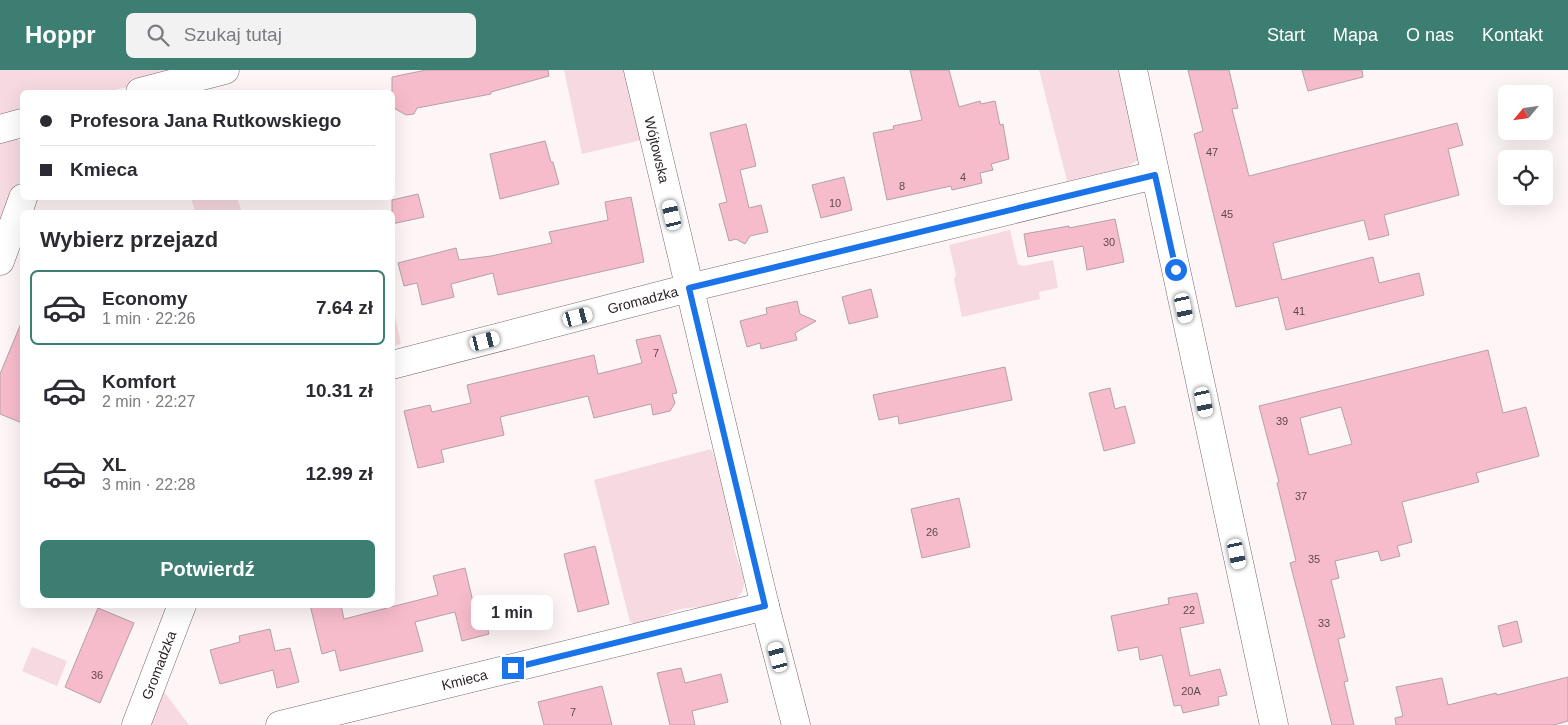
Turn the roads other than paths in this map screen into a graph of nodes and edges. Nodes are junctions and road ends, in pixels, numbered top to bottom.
1 (225, 70) edge
2 (638, 70) edge
3 (1133, 70) edge
4 (148, 90) edge
5 (20, 124) edge
6 (0, 129) edge
7 (1155, 175) junction
8 (22, 200) edge
9 (0, 261) edge
10 (689, 288) junction
11 (395, 364) edge
12 (765, 606) junction
13 (181, 608) edge
14 (136, 725) edge
15 (280, 725) edge
16 (796, 725) edge
17 (1274, 725) edge

1 - 4 street
2 - 10 street, Wójtowska
3 - 7 street
5 - 6 street
7 - 10 street, Gromadzka
7 - 17 street
8 - 9 street
10 - 11 street, Gromadzka
10 - 12 street, Wójtowska
12 - 15 street, Kmieca
12 - 16 street, Wójtowska
13 - 14 street, Gromadzka

